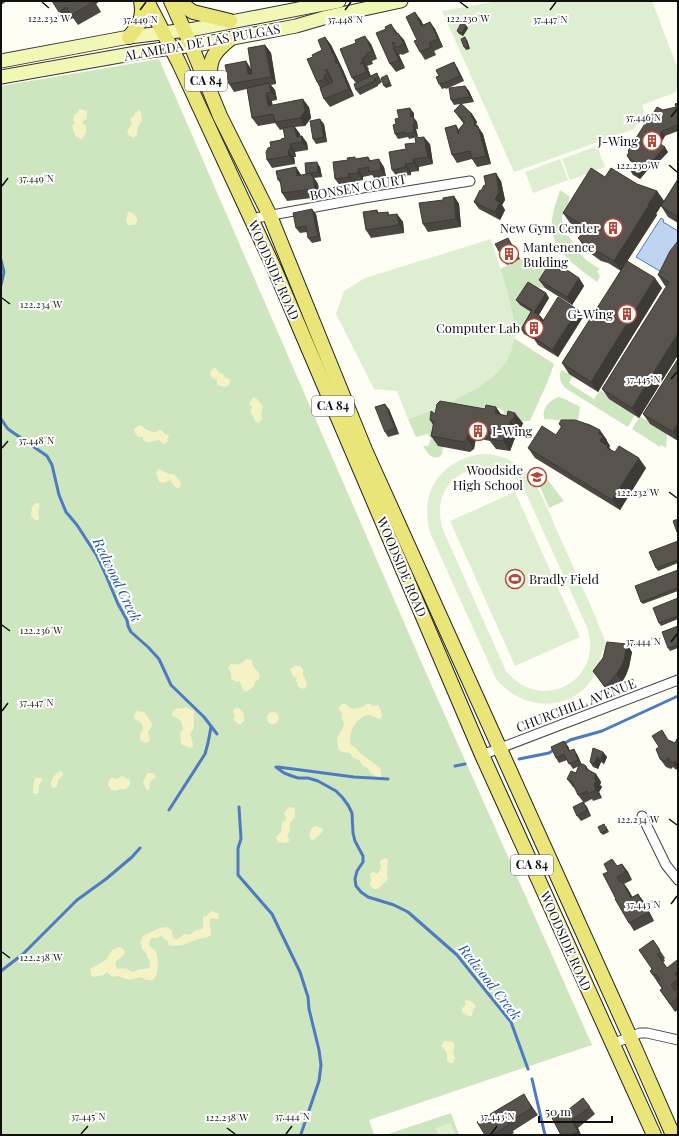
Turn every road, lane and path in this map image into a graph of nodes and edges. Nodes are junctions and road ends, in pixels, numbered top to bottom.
1 (141, 1) edge
2 (147, 1) edge
3 (171, 1) edge
4 (177, 1) edge
5 (339, 1) edge
6 (401, 1) edge
7 (230, 21) junction
8 (184, 29) junction
9 (163, 32) junction
10 (130, 37) junction
11 (230, 39) junction
12 (191, 45) junction
13 (172, 48) junction
14 (46, 52) junction
15 (1, 61) edge
16 (49, 69) junction
17 (1, 77) edge
18 (209, 89) junction
19 (470, 181) dead end
20 (270, 216) junction
21 (251, 219) junction
22 (678, 680) edge
23 (499, 748) junction
24 (482, 755) junction
25 (642, 816) dead end
26 (678, 880) edge
27 (630, 1037) junction
28 (678, 1040) edge
29 (612, 1044) junction
30 (654, 1135) edge
31 (673, 1135) edge

1 - 10 main road
2 - 9 main road, WOODSIDE ROAD / CA 84
3 - 8 main road, WOODSIDE ROAD / CA 84
4 - 7 main road
5 - 7 main road, ALAMEDA DE LAS PULGAS
6 - 11 main road, ALAMEDA DE LAS PULGAS
7 - 8 main road, ALAMEDA DE LAS PULGAS
8 - 9 main road, ALAMEDA DE LAS PULGAS
8 - 12 main road, WOODSIDE ROAD / CA 84
9 - 10 main road, ALAMEDA DE LAS PULGAS
9 - 13 main road, WOODSIDE ROAD / CA 84
10 - 14 main road, ALAMEDA DE LAS PULGAS
11 - 12 main road, ALAMEDA DE LAS PULGAS
11 - 18 main road
12 - 13 main road, ALAMEDA DE LAS PULGAS
12 - 18 main road, WOODSIDE ROAD / CA 84
13 - 16 main road, ALAMEDA DE LAS PULGAS
13 - 21 main road, WOODSIDE ROAD / CA 84
14 - 15 main road, ALAMEDA DE LAS PULGAS
14 - 16 main road
16 - 17 main road, ALAMEDA DE LAS PULGAS
18 - 20 main road, WOODSIDE ROAD / CA 84
19 - 20 street, BONSEN COURT
20 - 21 street, BONSEN COURT
20 - 23 main road, WOODSIDE ROAD / CA 84
21 - 24 main road, WOODSIDE ROAD / CA 84
22 - 23 street, CHURCHILL AVENUE
23 - 24 street, CHURCHILL AVENUE
23 - 27 main road, WOODSIDE ROAD / CA 84
24 - 29 main road, WOODSIDE ROAD / CA 84
25 - 26 street
27 - 28 street
27 - 29 street
27 - 31 main road, WOODSIDE ROAD / CA 84
29 - 30 main road, WOODSIDE ROAD / CA 84

